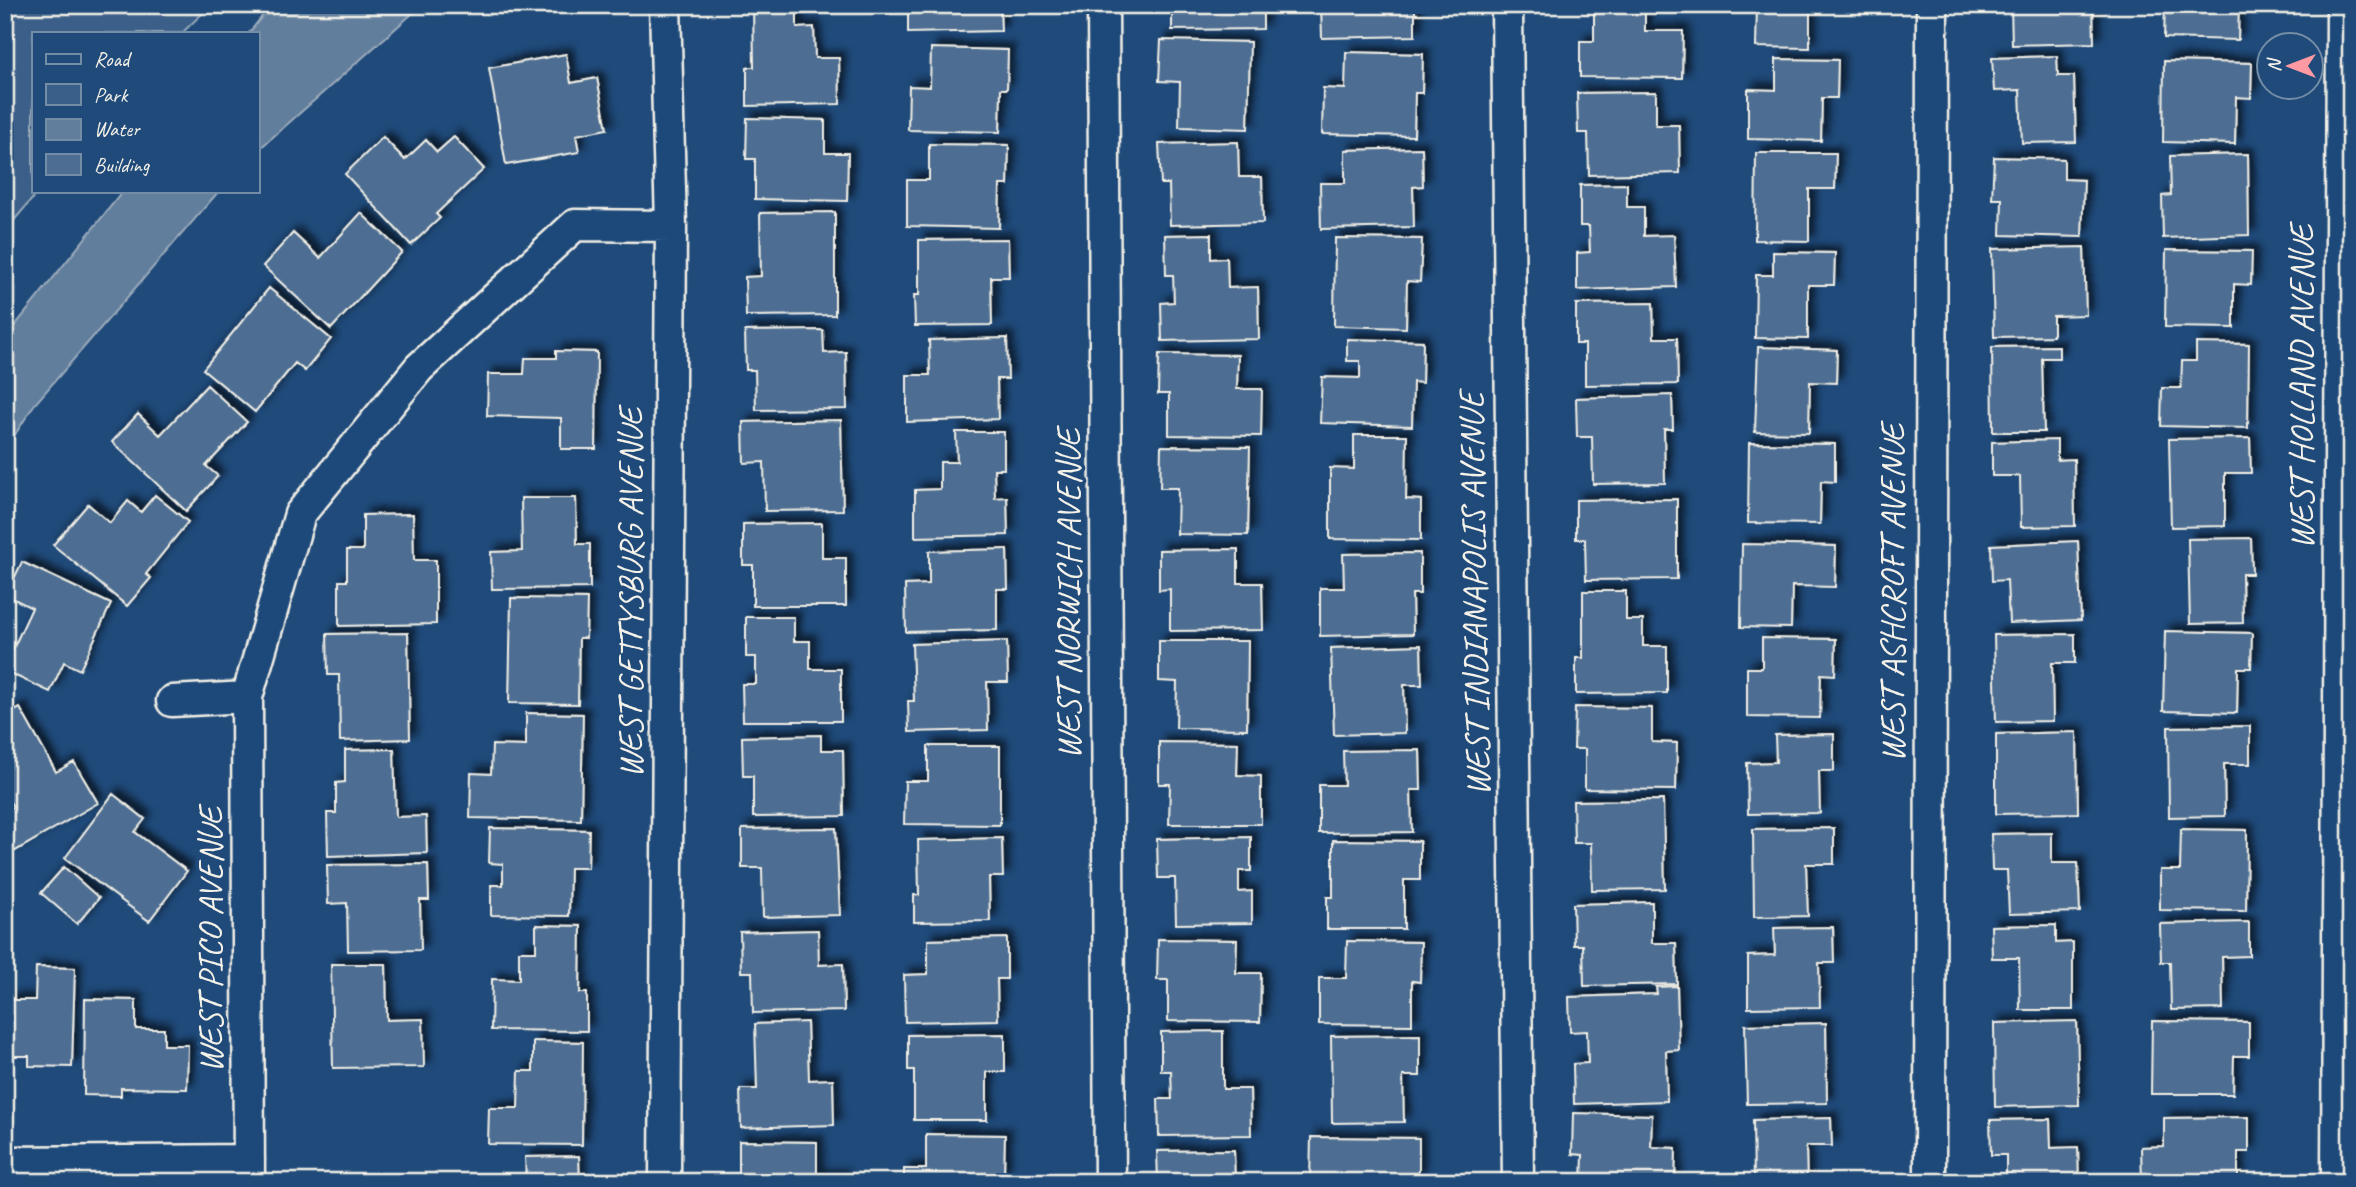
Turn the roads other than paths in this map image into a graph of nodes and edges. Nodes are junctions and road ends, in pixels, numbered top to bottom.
1 (665, 5) edge
2 (1103, 5) edge
3 (1507, 5) edge
4 (1931, 5) edge
5 (2342, 5) edge
6 (2346, 157) edge
7 (671, 226) junction
8 (2345, 618) edge
9 (247, 697) junction
10 (172, 701) dead end
11 (2344, 1076) edge
12 (5, 1162) edge
13 (249, 1171) edge
14 (665, 1182) edge
15 (1110, 1182) edge
16 (1518, 1182) edge
17 (1930, 1182) edge
18 (2337, 1182) edge

1 - 7 street, WEST GETTYSBURG AVENUE
2 - 15 street, WEST NORWICH AVENUE
3 - 16 street, WEST INDIANAPOLIS AVENUE
4 - 17 street, WEST ASHCROFT AVENUE
5 - 6 street, WEST HOLLAND AVENUE
6 - 8 street, WEST HOLLAND AVENUE
7 - 9 street, WEST PICO AVENUE
7 - 14 street, WEST GETTYSBURG AVENUE
8 - 11 street, WEST HOLLAND AVENUE
9 - 10 street
9 - 13 street, WEST PICO AVENUE
11 - 18 street, WEST HOLLAND AVENUE
12 - 13 street

